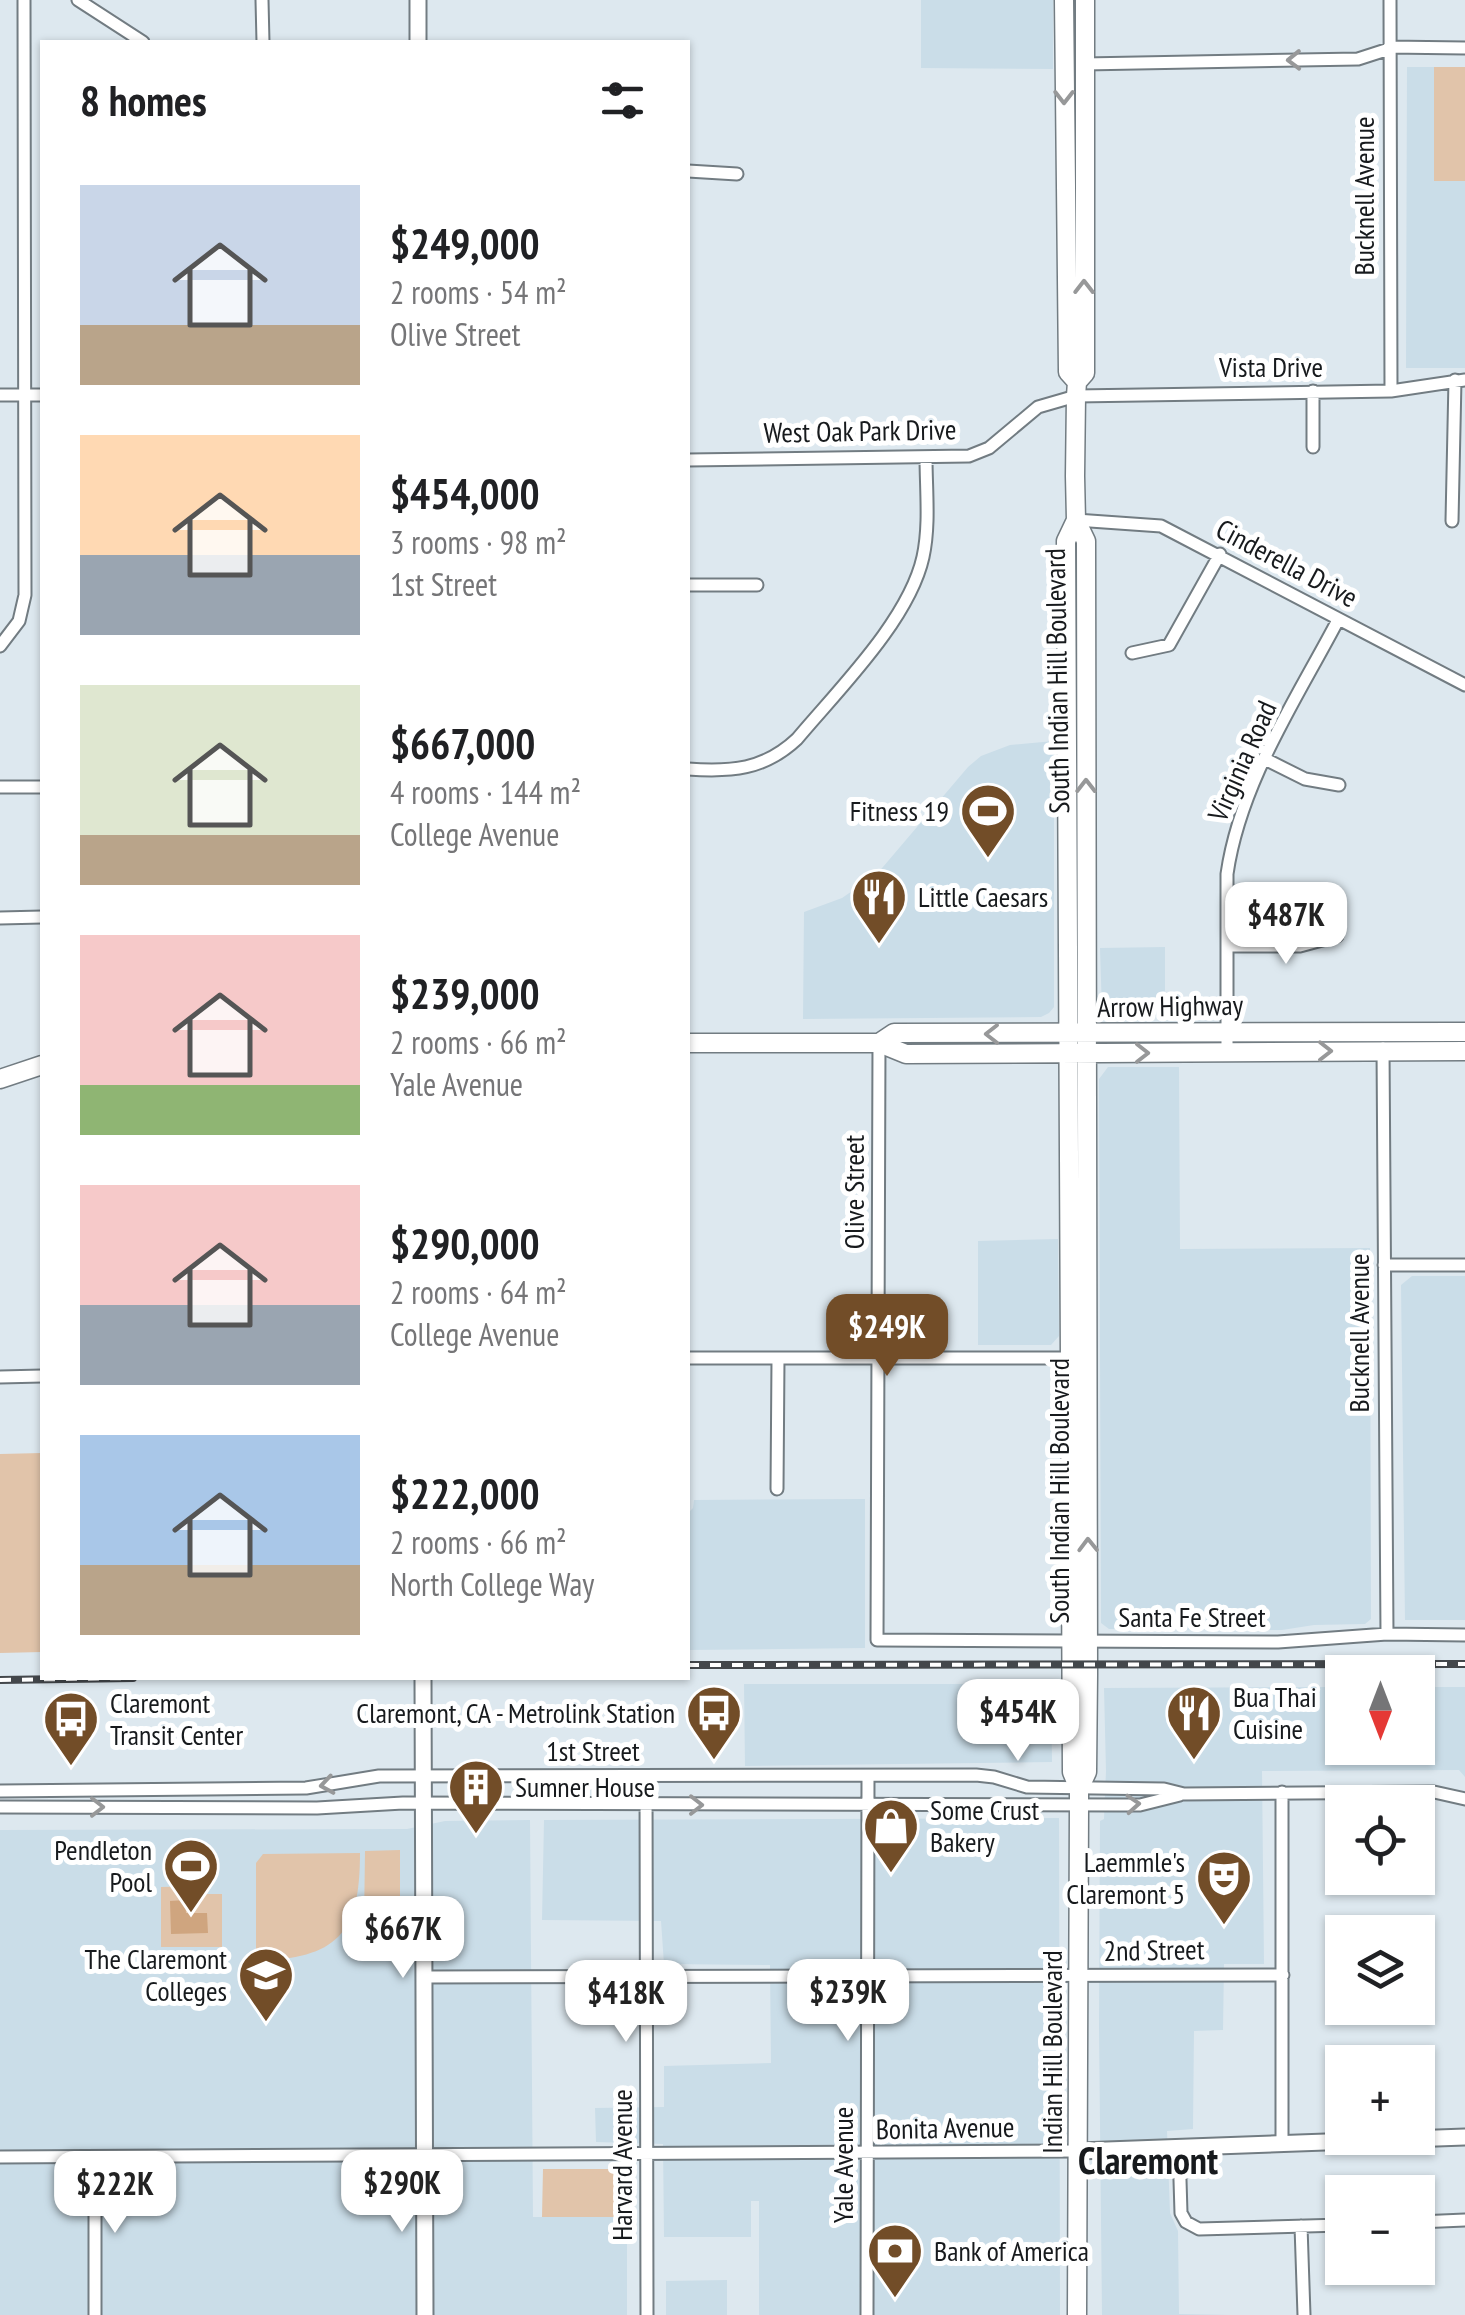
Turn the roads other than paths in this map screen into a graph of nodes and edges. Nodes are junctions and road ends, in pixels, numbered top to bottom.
1 (24, 0) edge
2 (78, 0) edge
3 (262, 0) edge
4 (418, 0) edge
5 (1064, 0) edge
6 (1084, 0) edge
7 (1390, 0) edge
8 (140, 40) edge
9 (263, 40) edge
10 (418, 40) edge
11 (1389, 48) junction
12 (1465, 48) edge
13 (1084, 64) junction
14 (690, 171) edge
15 (737, 174) dead end
16 (1460, 380) edge
17 (1076, 389) junction
18 (1313, 392) junction
19 (1390, 392) junction
20 (0, 395) edge
21 (24, 395) junction
22 (40, 395) edge
23 (1313, 447) dead end
24 (926, 458) junction
25 (690, 460) edge
26 (1076, 520) junction
27 (1452, 520) dead end
28 (1220, 554) junction
29 (690, 585) edge
30 (757, 585) dead end
31 (1338, 620) junction
32 (0, 646) edge
33 (1132, 653) dead end
34 (1465, 685) edge
35 (1265, 759) junction
36 (690, 769) edge
37 (1339, 785) dead end
38 (40, 787) edge
39 (0, 788) edge
40 (40, 917) edge
41 (0, 918) edge
42 (1338, 936) dead end
43 (1227, 946) junction
44 (1465, 1032) edge
45 (1383, 1041) junction
46 (690, 1043) edge
47 (1227, 1043) junction
48 (879, 1044) junction
49 (1077, 1044) junction
50 (1465, 1051) edge
51 (40, 1066) edge
52 (0, 1079) edge
53 (1384, 1265) junction
54 (1465, 1265) edge
55 (690, 1358) edge
56 (778, 1358) junction
57 (1078, 1358) junction
58 (879, 1359) junction
59 (40, 1376) edge
60 (0, 1377) edge
61 (776, 1489) dead end
62 (1387, 1634) junction
63 (1465, 1634) edge
64 (877, 1640) joint
65 (1080, 1642) junction
66 (423, 1680) edge
67 (424, 1776) junction
68 (646, 1776) junction
69 (868, 1776) junction
70 (0, 1791) edge
71 (1282, 1792) junction
72 (1079, 1797) junction
73 (1465, 1799) edge
74 (867, 1804) junction
75 (424, 1805) junction
76 (646, 1805) junction
77 (0, 1807) edge
78 (1283, 1974) junction
79 (868, 1976) junction
80 (1079, 1976) junction
81 (425, 1977) junction
82 (646, 1977) junction
83 (1465, 2137) edge
84 (1282, 2144) junction
85 (1179, 2148) junction
86 (1080, 2151) junction
87 (869, 2154) junction
88 (648, 2155) junction
89 (425, 2156) junction
90 (0, 2157) edge
91 (94, 2157) junction
92 (1465, 2220) edge
93 (1435, 2221) edge
94 (1325, 2225) edge
95 (1301, 2226) junction
96 (94, 2315) edge
97 (425, 2315) edge
98 (647, 2315) edge
99 (867, 2315) edge
100 (1078, 2315) edge
101 (1304, 2315) edge

1 - 21 street
2 - 8 street
3 - 9 street
4 - 10 street
5 -> 17 main road, South Indian Hill Boulevard
6 - 13 main road, South Indian Hill Boulevard
7 - 11 street, Bucknell Avenue
11 - 12 street
11 -> 13 street
11 - 19 street, Bucknell Avenue
17 -> 13 main road, South Indian Hill Boulevard
14 - 15 street
16 - 19 street, Vista Drive
16 - 27 street
17 - 18 street, Vista Drive
17 - 24 street, West Oak Park Drive
17 - 26 main road, South Indian Hill Boulevard
18 - 19 street, Vista Drive
18 - 23 street
20 - 21 street
21 - 22 street
21 - 32 street
24 - 25 street, West Oak Park Drive
24 - 36 street
26 - 28 street, Cinderella Drive
26 - 49 main road, South Indian Hill Boulevard
28 - 31 street, Cinderella Drive
28 - 33 street
29 - 30 street
31 - 34 street, Cinderella Drive
31 - 35 street, Virginia Road
35 - 37 street
35 - 43 street, Virginia Road
38 - 39 street
40 - 41 street
42 - 43 street
43 - 47 street, Virginia Road
44 - 45 main road, Arrow Highway
45 - 47 main road, Arrow Highway
45 - 50 main road, Arrow Highway
45 - 53 street, Bucknell Avenue
46 - 48 main road, Arrow Highway
47 - 49 main road, Arrow Highway
48 - 49 main road, Arrow Highway
48 - 58 street, Olive Street
49 - 57 main road, South Indian Hill Boulevard
51 - 52 main road
53 - 54 street
53 - 62 street, Bucknell Avenue
55 - 56 street
56 - 58 street
56 - 61 street
57 - 58 street
57 - 65 main road, South Indian Hill Boulevard
58 - 64 street, Olive Street
59 - 60 street
62 - 63 street, Santa Fe Street
62 - 65 street, Santa Fe Street
64 - 65 street, Santa Fe Street
65 - 72 main road, South Indian Hill Boulevard
66 - 67 street
67 - 68 street, 1st Street
67 -> 70 street, 1st Street
67 - 75 street
68 - 69 street, 1st Street
68 - 76 street, Harvard Avenue
69 - 72 street, 1st Street
69 - 74 street, Yale Avenue
71 - 72 street, 1st Street
71 - 73 street, 1st Street
71 - 78 street
72 - 74 street, 1st Street
72 - 80 main road, Indian Hill Boulevard
76 -> 74 street, 1st Street
74 - 79 street, Yale Avenue
75 - 76 street, 1st Street
77 -> 75 street, 1st Street
75 - 81 street
76 - 82 street, Harvard Avenue
78 - 80 street, 2nd Street
78 - 84 street
79 - 80 street, 2nd Street
79 - 82 street, 2nd Street
79 - 87 street, Yale Avenue
80 - 86 main road, Indian Hill Boulevard
81 - 82 street, 2nd Street
81 - 89 street
82 - 88 street, Harvard Avenue
83 - 84 street, Bonita Avenue
84 - 85 street, Bonita Avenue
85 - 86 street, Bonita Avenue
85 - 95 street
86 - 87 street, Bonita Avenue
86 - 100 main road, Indian Hill Boulevard
87 - 88 street, Bonita Avenue
87 - 99 street, Yale Avenue
88 - 89 street, Bonita Avenue
88 - 98 street, Harvard Avenue
89 - 91 street, Bonita Avenue
89 - 97 street
90 - 91 street, Bonita Avenue
91 - 96 street
92 - 93 street
94 - 95 street
95 - 101 street

